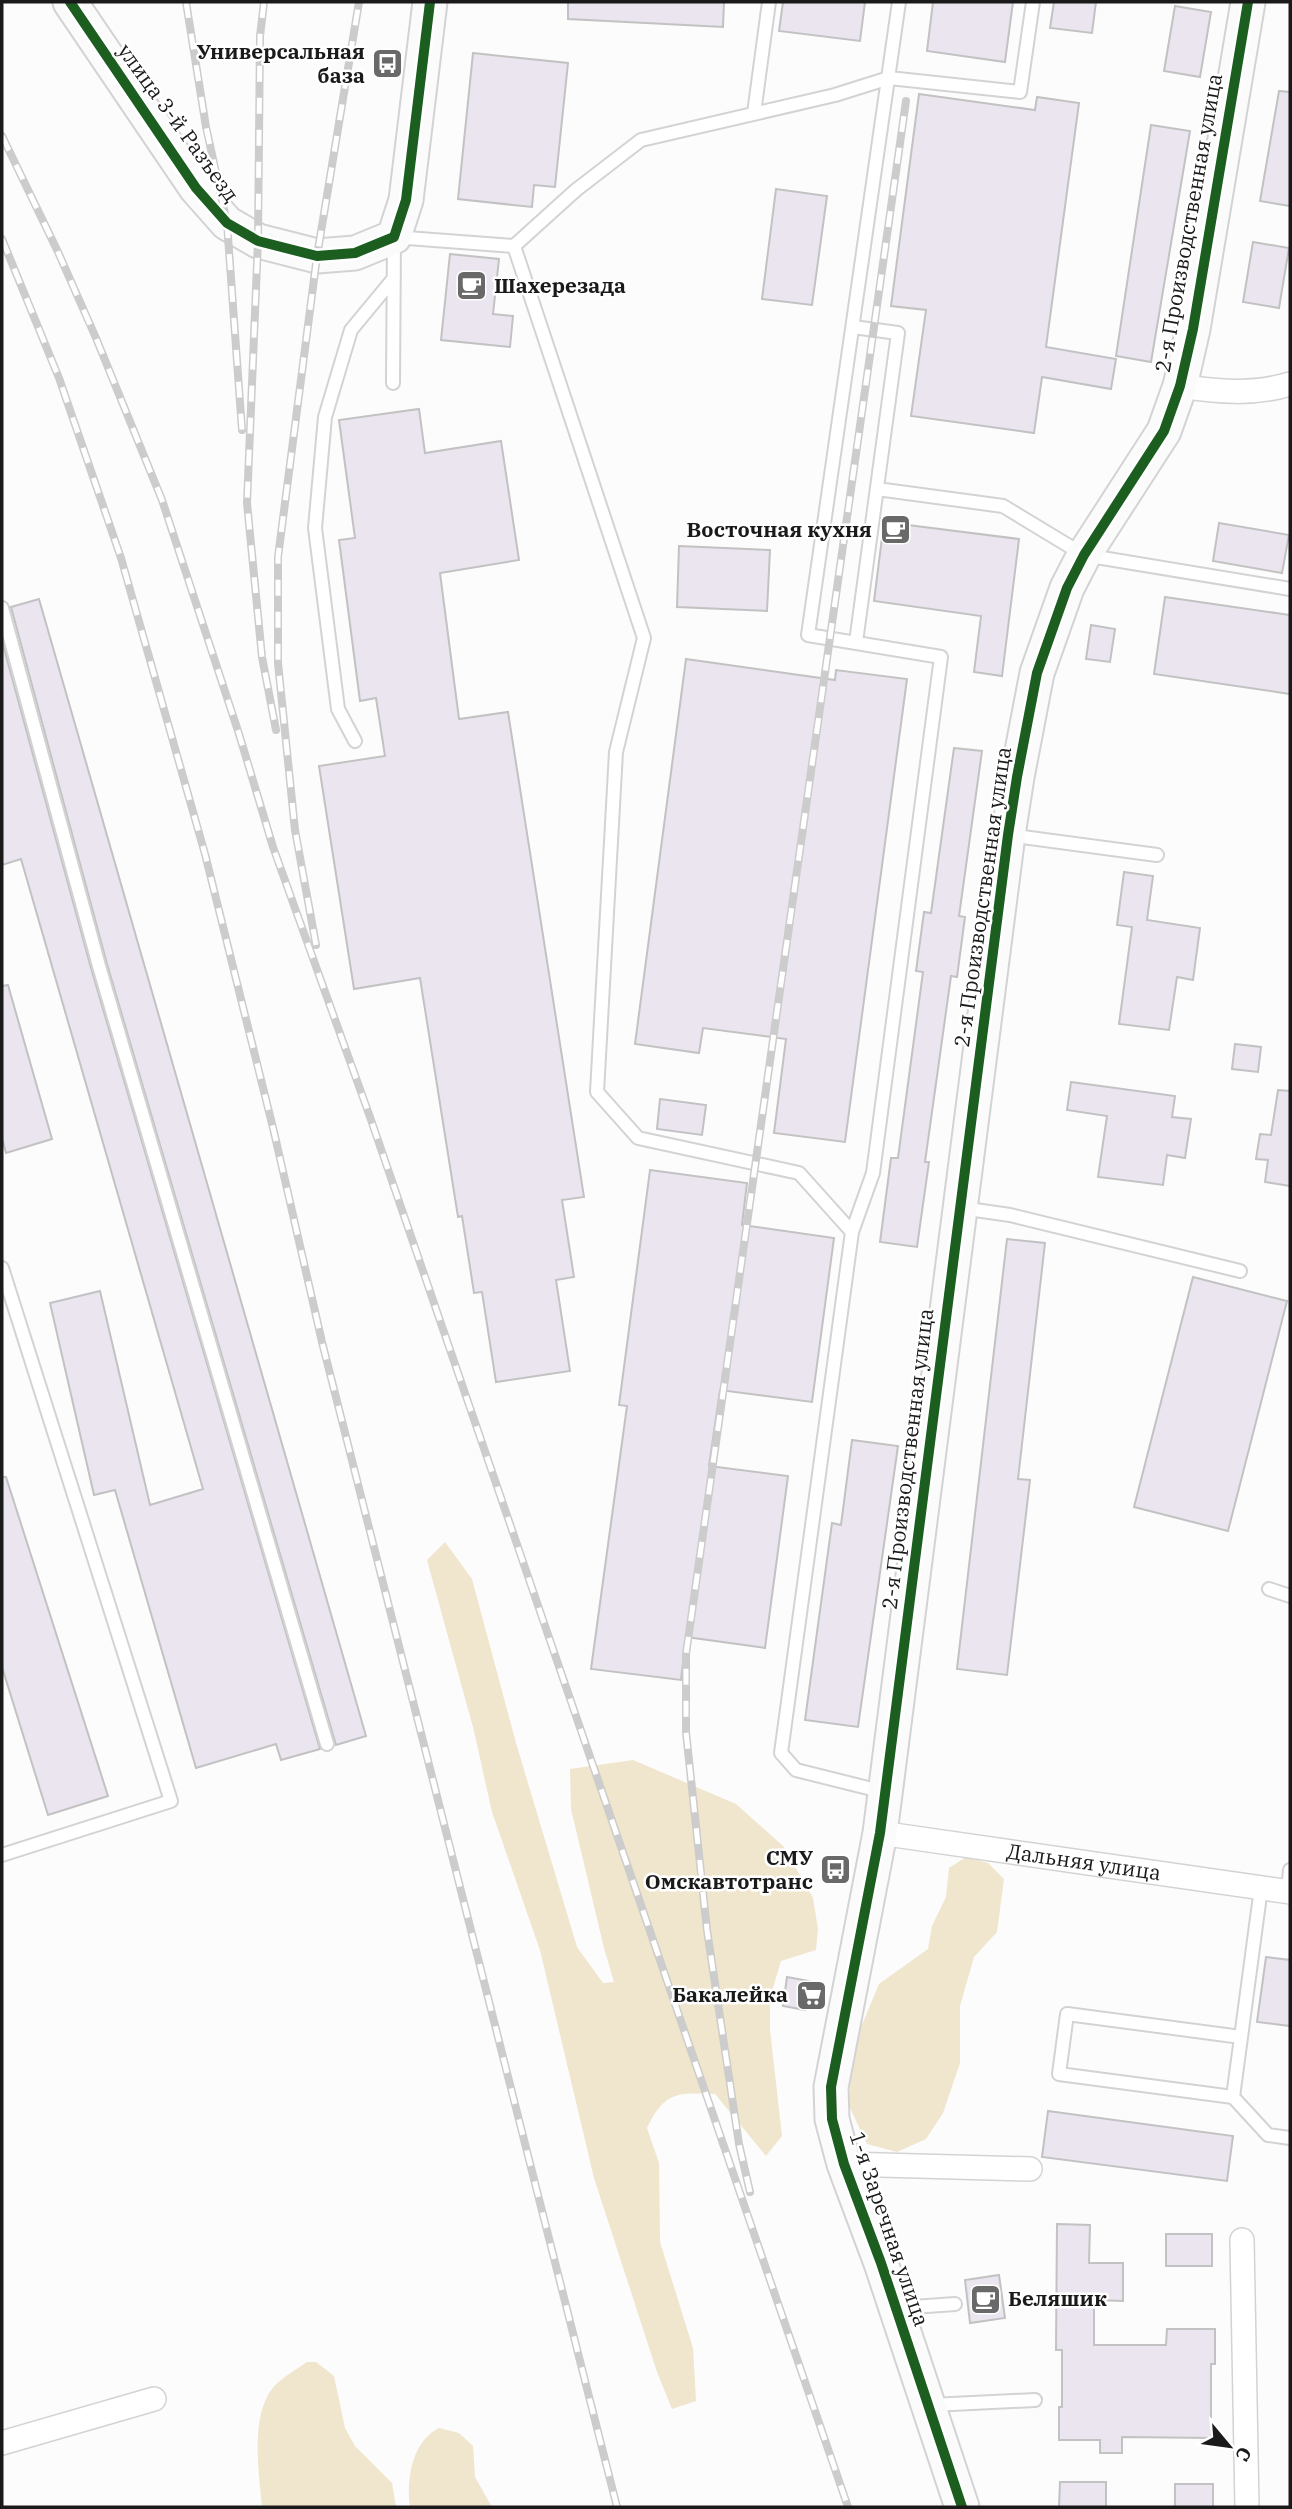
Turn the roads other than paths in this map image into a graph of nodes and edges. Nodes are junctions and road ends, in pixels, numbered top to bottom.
1 (70, 2) edge
2 (430, 2) edge
3 (769, 2) edge
4 (899, 2) edge
5 (1032, 2) edge
6 (1248, 2) edge
7 (890, 78) junction
8 (754, 113) junction
9 (394, 237) junction
10 (514, 246) junction
11 (394, 278) junction
12 (853, 327) junction
13 (393, 383) dead end
14 (1290, 384) edge
15 (1180, 386) junction
16 (877, 489) junction
17 (1084, 555) junction
18 (1290, 589) edge
19 (2, 608) edge
20 (856, 642) junction
21 (355, 741) dead end
22 (1008, 835) junction
23 (1157, 855) dead end
24 (960, 1208) junction
25 (852, 1232) junction
26 (2, 1268) edge
27 (1240, 1270) dead end
28 (1269, 1589) dead end
29 (1290, 1596) edge
30 (327, 1744) dead end
31 (885, 1792) junction
32 (880, 1833) junction
33 (2, 1855) edge
34 (1289, 1885) edge
35 (1261, 1888) junction
36 (1241, 2037) junction
37 (1233, 2097) junction
38 (1290, 2138) edge
39 (844, 2164) junction
40 (1030, 2169) dead end
41 (1242, 2240) dead end
42 (955, 2304) dead end
43 (896, 2308) junction
44 (154, 2399) dead end
45 (1035, 2400) dead end
46 (928, 2405) junction
47 (2, 2443) edge
48 (962, 2507) edge
49 (1247, 2507) edge

1 - 9 street, улица 3-й Разъезд
2 - 9 street
3 - 8 lane
4 - 7 lane
5 - 7 lane
6 - 15 street, 2-я Производственная улица
7 - 8 lane
7 - 12 lane
8 - 10 lane
9 - 10 lane
9 - 11 lane
10 - 25 lane
11 - 13 lane
11 - 21 lane
12 - 16 lane
12 - 20 lane
14 - 15 street
15 - 17 street, 2-я Производственная улица
16 - 17 lane
16 - 20 lane
17 - 18 lane
17 - 22 street, 2-я Производственная улица
19 - 30 lane
20 - 25 lane
22 - 23 lane
22 - 24 street, 2-я Производственная улица
24 - 27 lane
24 - 31 street, 2-я Производственная улица
25 - 31 lane
26 - 33 lane
28 - 29 lane
31 - 32 street, 2-я Производственная улица
32 - 35 street, Дальняя улица
32 - 39 street, 1-я Заречная улица
34 - 35 street, Дальняя улица
35 - 36 lane
36 - 37 lane
36 - 37 lane
37 - 38 lane
39 - 40 street
39 - 43 street, 1-я Заречная улица
41 - 49 street
42 - 43 lane
43 - 46 street, 1-я Заречная улица
44 - 47 street
45 - 46 lane
46 - 48 street, 1-я Заречная улица

